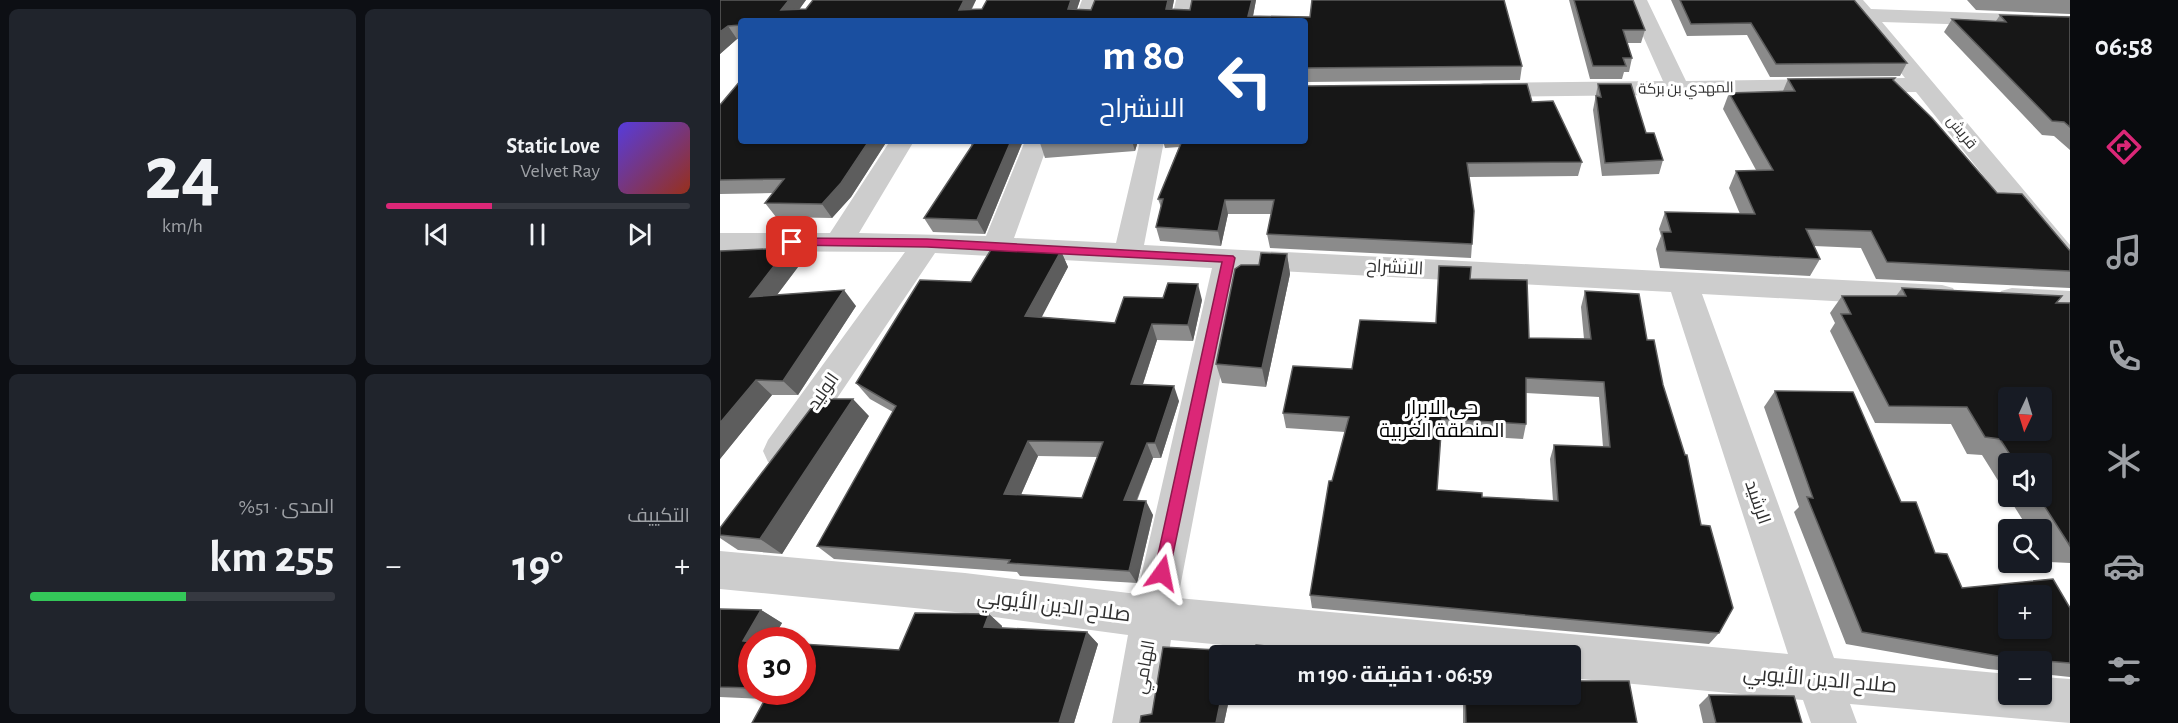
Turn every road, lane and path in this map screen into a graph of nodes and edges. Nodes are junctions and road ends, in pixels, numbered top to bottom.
1 (1092, 0) edge
2 (1186, 0) edge
3 (1637, 0) edge
4 (1860, 8) edge
5 (1085, 18) edge
6 (1182, 18) edge
7 (2070, 22) edge
8 (1924, 86) junction
9 (1678, 88) junction
10 (1457, 90) edge
11 (900, 144) edge
12 (1036, 144) edge
13 (1151, 144) edge
14 (720, 242) edge
15 (839, 242) junction
16 (927, 243) junction
17 (996, 247) junction
18 (1128, 253) junction
19 (1229, 258) junction
20 (2070, 264) edge
21 (1682, 281) junction
22 (2070, 303) edge
23 (767, 472) edge
24 (720, 570) edge
25 (1152, 618) junction
26 (1448, 645) edge
27 (1581, 657) edge
28 (1819, 678) junction
29 (2070, 702) edge
30 (1135, 723) edge
31 (1834, 723) edge

1 - 5 street
2 - 6 street
3 - 9 street
4 - 7 street
4 - 8 street, قريش
8 - 9 street, المهدي بن بركة
8 - 20 street, قريش
9 - 10 street, المهدي بن بركة
11 - 15 street
12 - 17 street
13 - 18 street
14 - 15 street, الانشراح
15 - 16 street, الانشراح
16 - 17 street, الانشراح
16 - 23 street, الوليد
17 - 18 street, الانشراح
18 - 19 street, الانشراح
19 - 21 street, الانشراح
19 - 25 street, الهامي
21 - 22 street, الانشراح
21 - 28 street, الرشيد
24 - 25 street, صلاح الدين الأيوبي
25 - 26 street, صلاح الدين الأيوبي
25 - 30 street, الهامي
27 - 28 street, صلاح الدين الأيوبي
28 - 29 street, صلاح الدين الأيوبي
28 - 31 street, الرشيد

